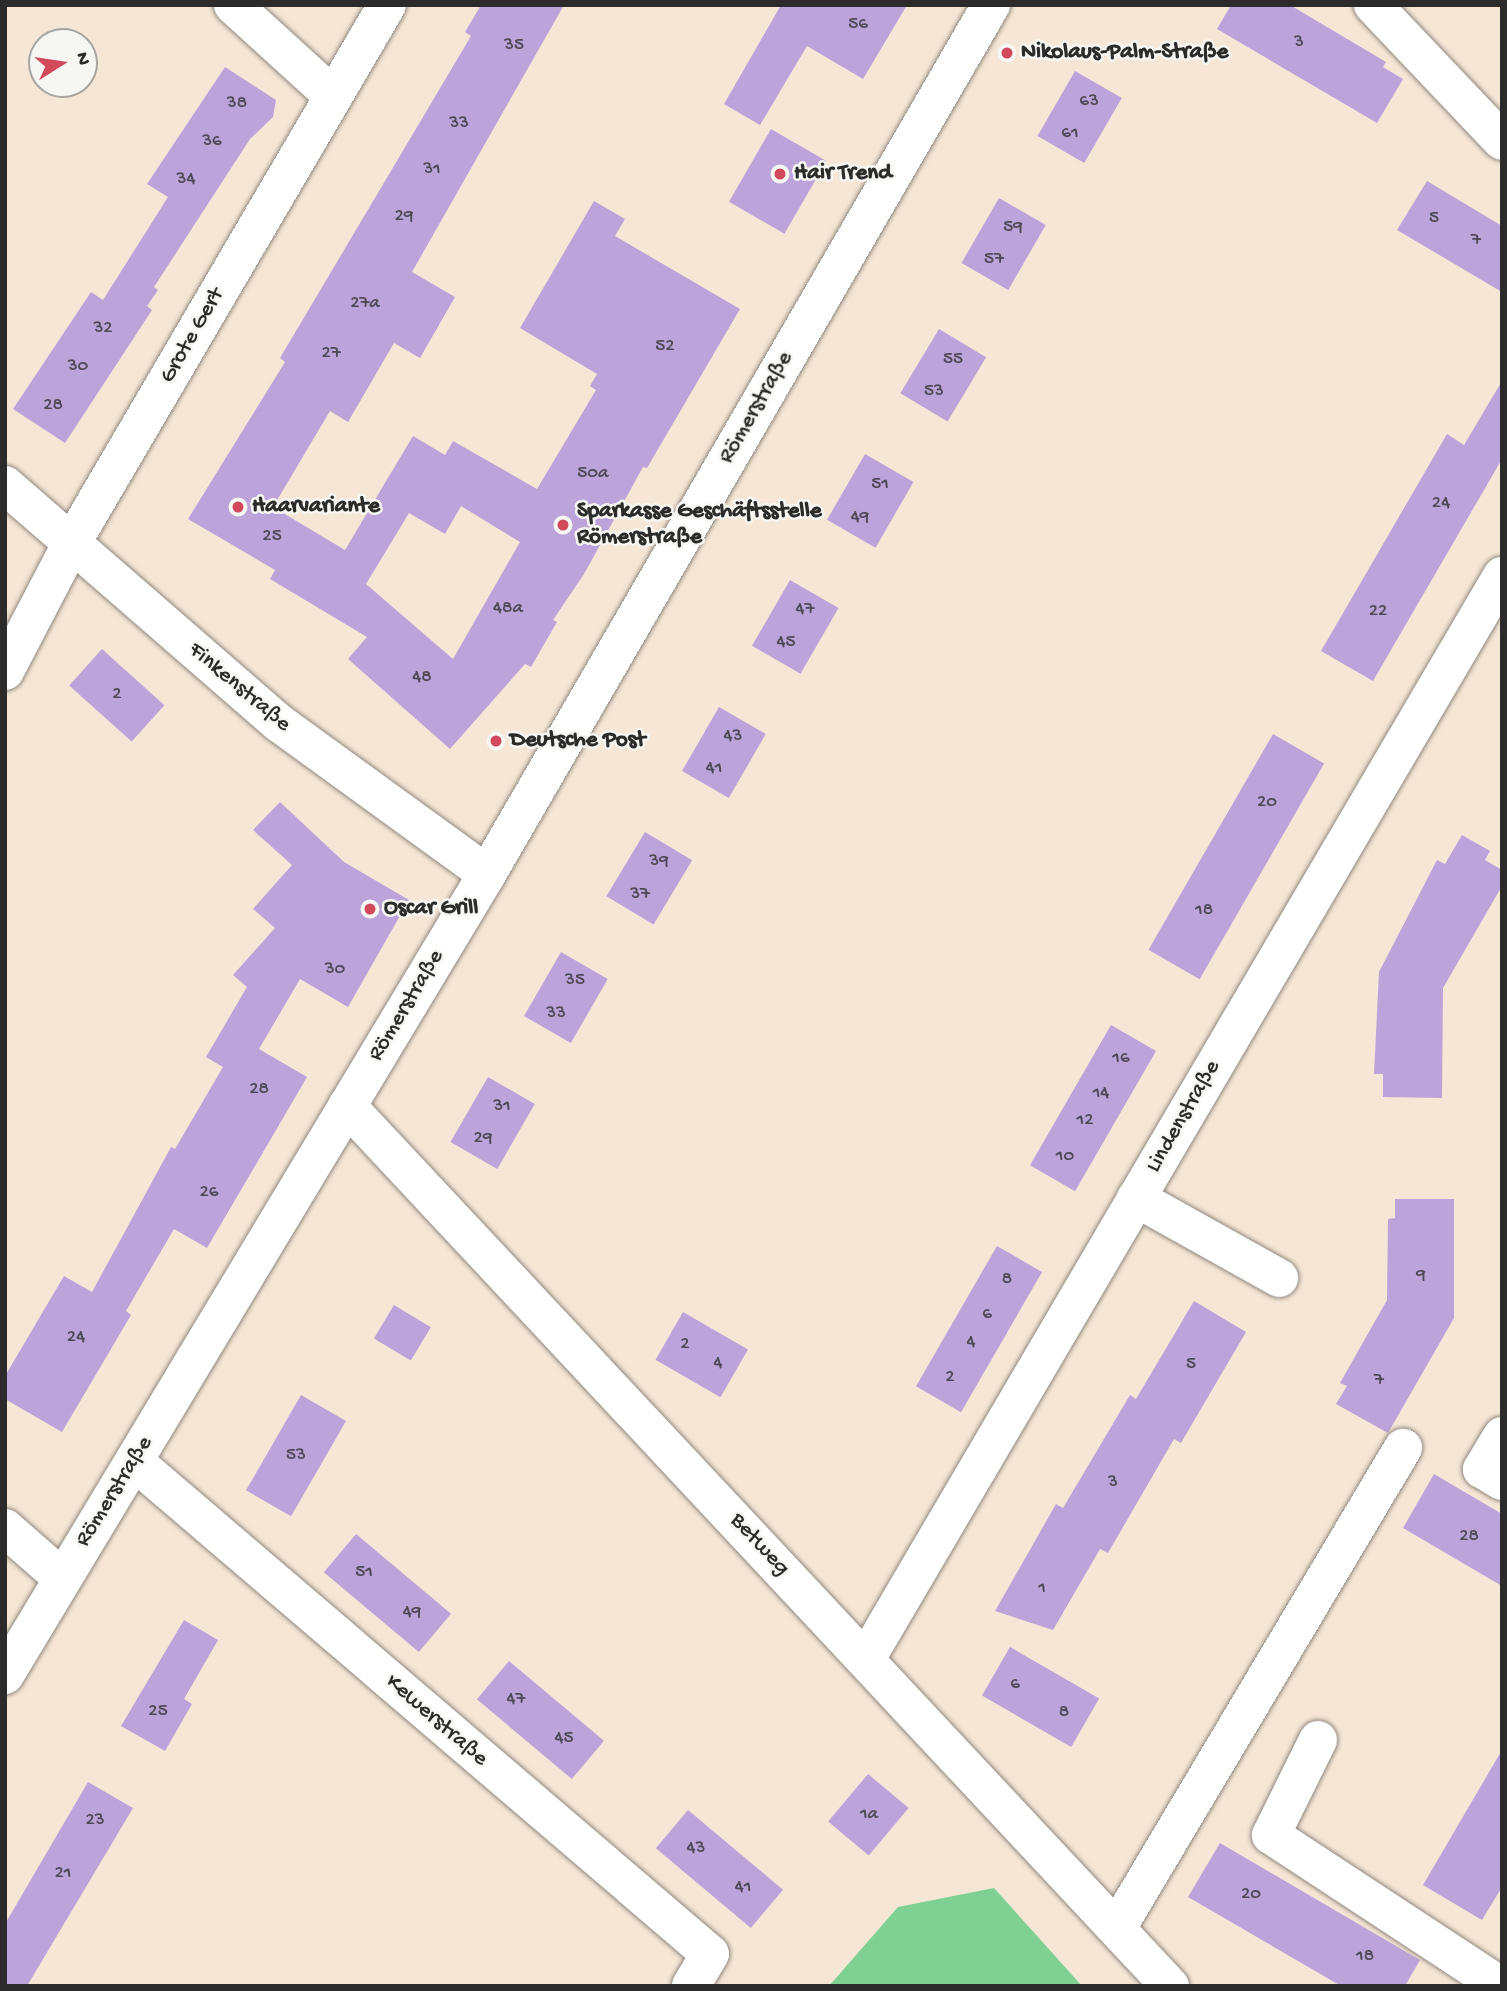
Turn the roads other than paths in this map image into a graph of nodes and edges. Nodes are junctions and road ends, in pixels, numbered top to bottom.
1 (233, 5) edge
2 (387, 5) edge
3 (991, 5) edge
4 (1373, 5) edge
5 (333, 96) junction
6 (1502, 141) edge
7 (5, 485) edge
8 (71, 546) junction
9 (1502, 576) edge
10 (5, 671) edge
11 (487, 874) junction
12 (347, 1106) junction
13 (1136, 1198) junction
14 (1279, 1278) dead end
15 (1502, 1436) edge
16 (1403, 1448) dead end
17 (136, 1463) junction
18 (1502, 1481) edge
19 (5, 1528) edge
20 (61, 1577) junction
21 (866, 1659) junction
22 (5, 1675) edge
23 (1318, 1740) dead end
24 (1117, 1928) junction
25 (1502, 1980) edge
26 (1499, 1985) edge
27 (691, 1986) edge
28 (1170, 1986) edge

1 - 5 street
2 - 5 street, Grote Gert
3 - 11 street, Römerstraße
4 - 6 street
5 - 8 street, Grote Gert
7 - 8 street, Finkenstraße
8 - 10 street, Grote Gert
8 - 11 street, Finkenstraße
9 - 13 street, Lindenstraße
11 - 12 street, Römerstraße
12 - 17 street, Römerstraße
12 - 21 street, Betweg
13 - 14 street
13 - 21 street, Lindenstraße
15 - 18 street
16 - 24 street
17 - 20 street, Römerstraße
17 - 27 street, Kewerstraße
19 - 20 street
20 - 22 street, Römerstraße
21 - 24 street, Betweg
23 - 26 street
24 - 28 street, Betweg
25 - 26 street

